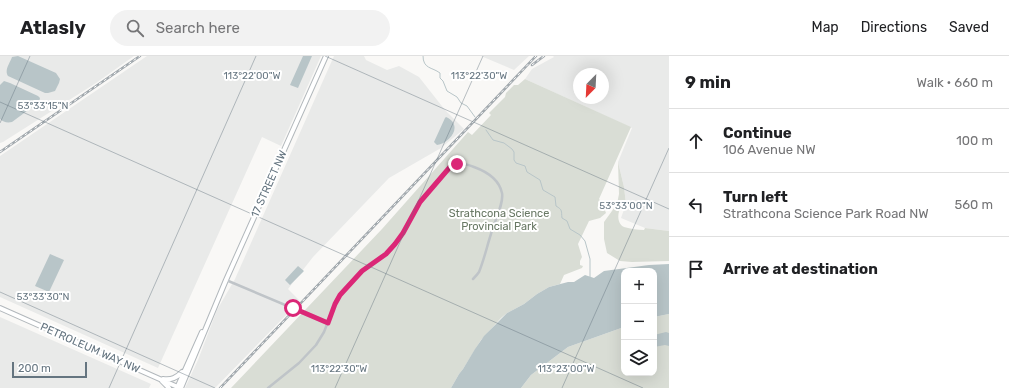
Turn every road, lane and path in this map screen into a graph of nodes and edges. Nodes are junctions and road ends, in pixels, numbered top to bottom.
1 (326, 56) edge
2 (473, 279) dead end
3 (226, 280) junction
4 (0, 308) edge
5 (212, 312) junction
6 (328, 323) junction
7 (184, 371) junction
8 (161, 379) junction
9 (169, 388) edge
10 (179, 388) edge
11 (268, 388) edge

1 - 3 main road, 17 STREET NW
2 - 6 street
3 - 5 main road, 17 STREET NW
3 - 6 street
4 - 8 main road, PETROLEUM WAY NW
5 - 7 main road, 17 STREET NW
5 - 10 main road, 17 STREET NW
6 - 11 street
7 - 8 main road
7 - 10 main road, 17 STREET NW
8 - 9 main road
8 - 10 main road, PETROLEUM WAY NW

